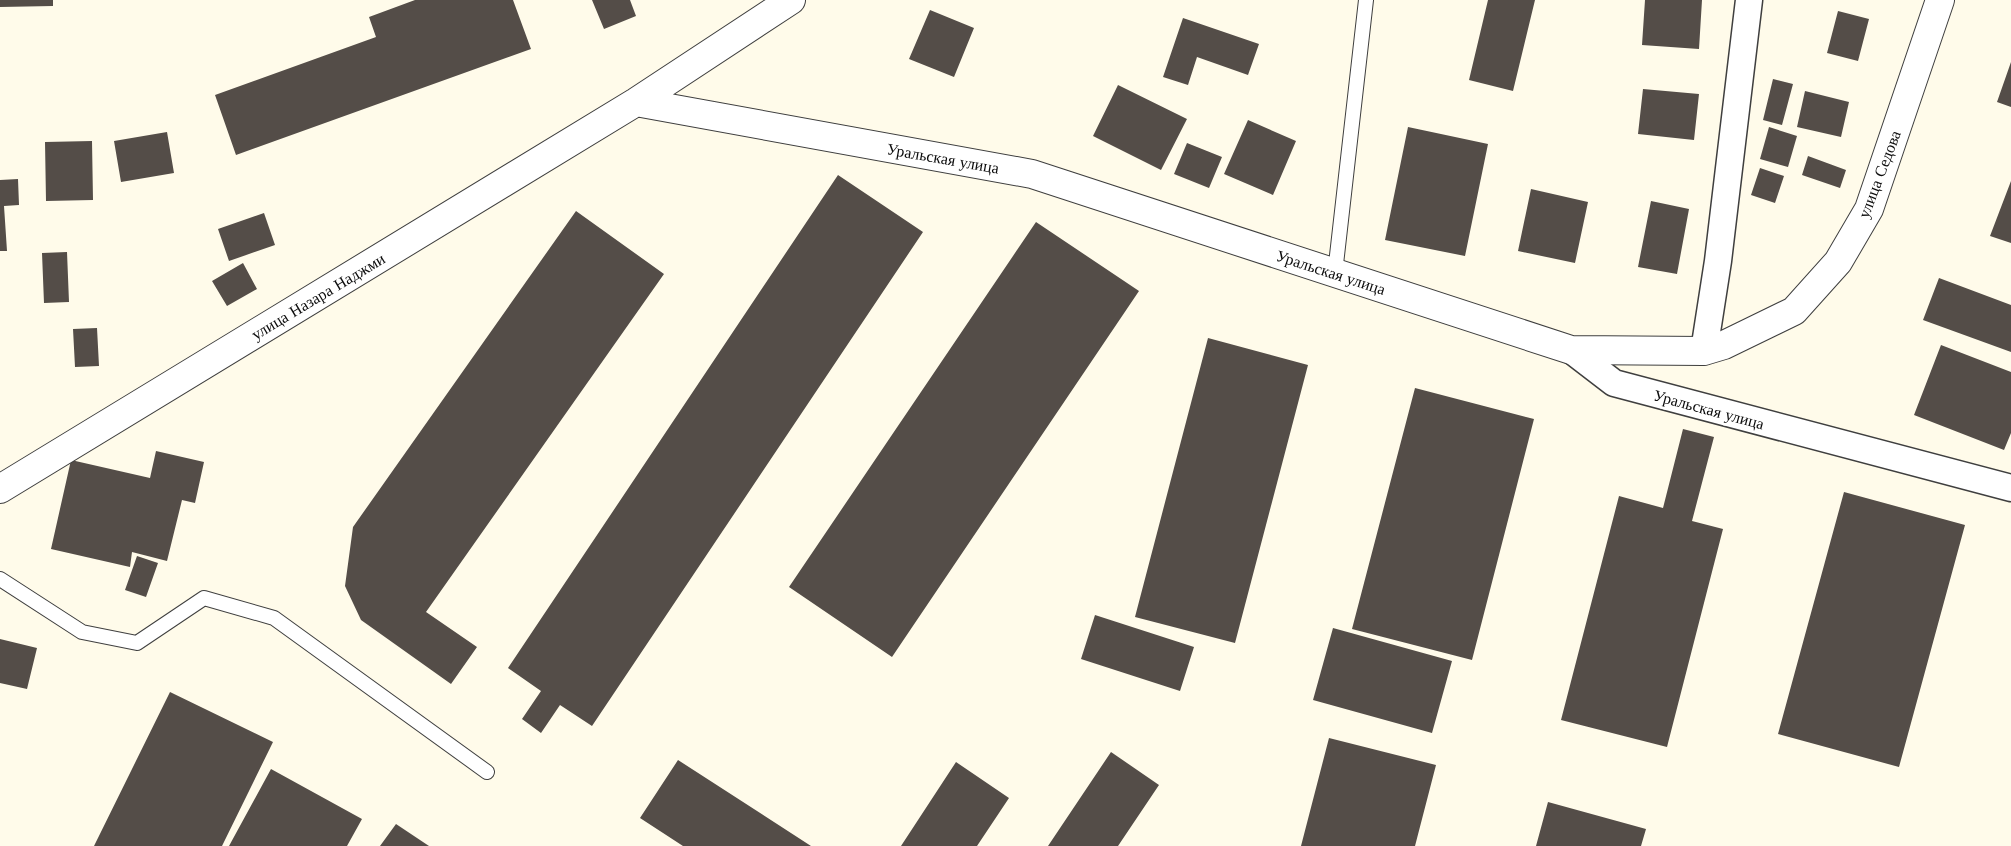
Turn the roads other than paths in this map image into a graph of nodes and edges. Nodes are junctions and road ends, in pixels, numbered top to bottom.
1 (791, 0) edge
2 (1366, 0) edge
3 (1748, 0) edge
4 (1940, 0) edge
5 (636, 102) junction
6 (1335, 273) junction
7 (1571, 350) junction
8 (1704, 351) junction
9 (2011, 488) edge
10 (0, 489) edge
11 (0, 579) edge
12 (487, 772) dead end

1 - 5 street, улица Назара Наджми
2 - 6 lane
3 - 8 street
4 - 8 street, улица Седова
5 - 6 street, Уральская улица
5 - 10 street, улица Назара Наджми
6 - 7 street, Уральская улица
7 - 8 street, улица Седова
7 - 9 street, Уральская улица
11 - 12 lane

